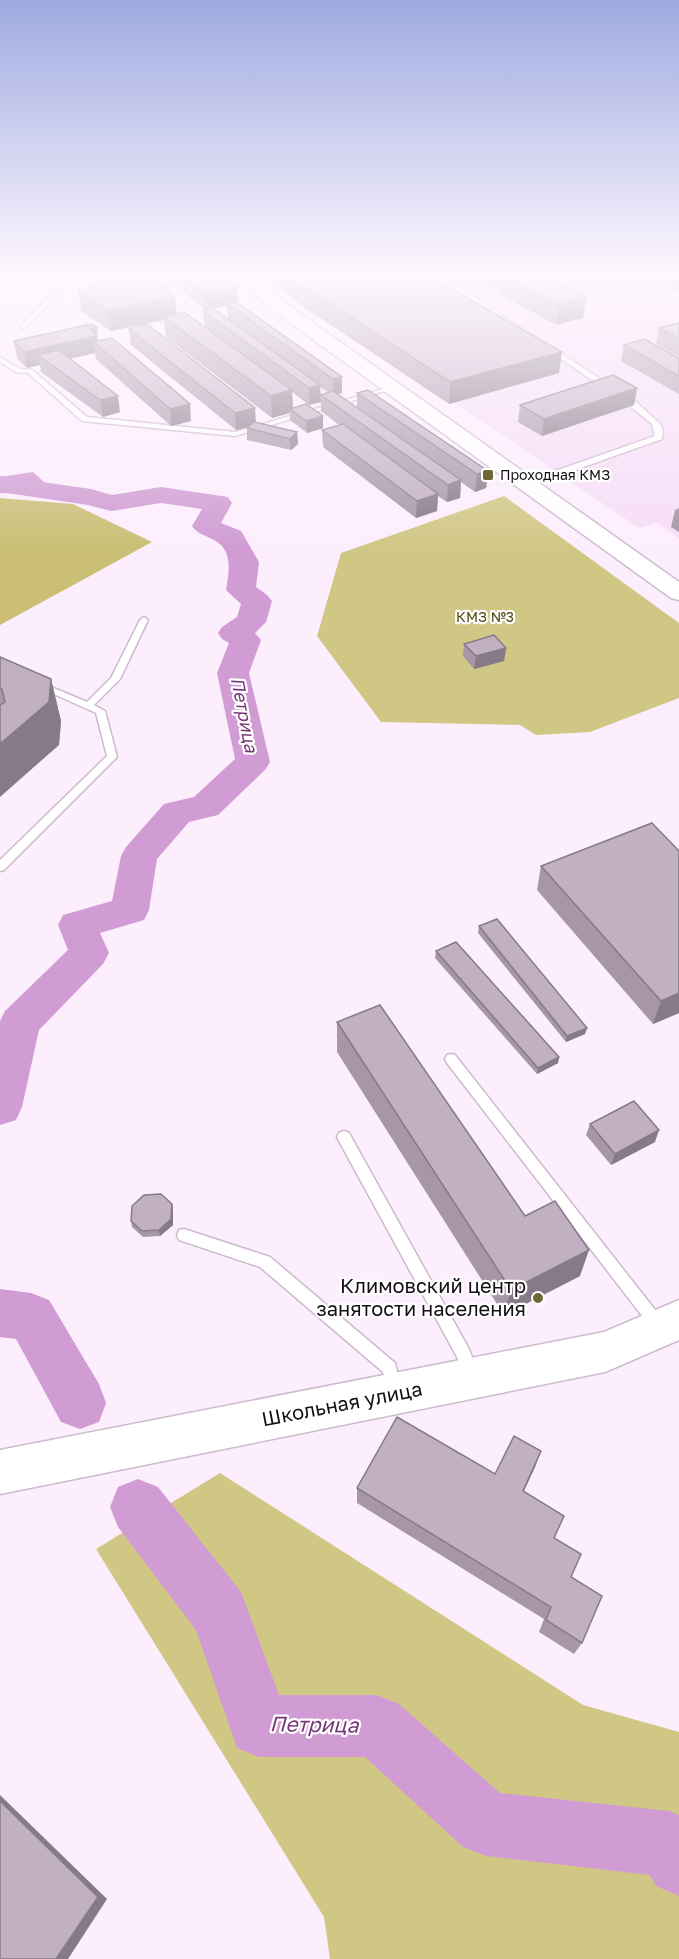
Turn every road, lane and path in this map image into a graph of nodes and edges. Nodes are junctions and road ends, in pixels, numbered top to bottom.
1 (9, 365) edge
2 (361, 365) edge
3 (575, 365) edge
4 (392, 388) junction
5 (527, 484) junction
6 (679, 593) edge
7 (144, 620) dead end
8 (33, 683) edge
9 (88, 706) junction
10 (0, 851) edge
11 (12, 856) junction
12 (0, 867) edge
13 (451, 1059) dead end
14 (344, 1137) dead end
15 (184, 1235) dead end
16 (670, 1324) edge
17 (472, 1378) junction
18 (394, 1394) junction
19 (0, 1472) edge

1 - 4 lane
2 - 4 main road
3 - 5 lane
4 - 5 main road
5 - 6 main road
7 - 9 lane
8 - 9 lane
9 - 11 lane
10 - 11 lane
11 - 12 lane
13 - 16 lane
14 - 17 lane
15 - 18 lane
16 - 17 main road, Школьная улица
17 - 18 main road, Школьная улица
18 - 19 main road, Школьная улица

